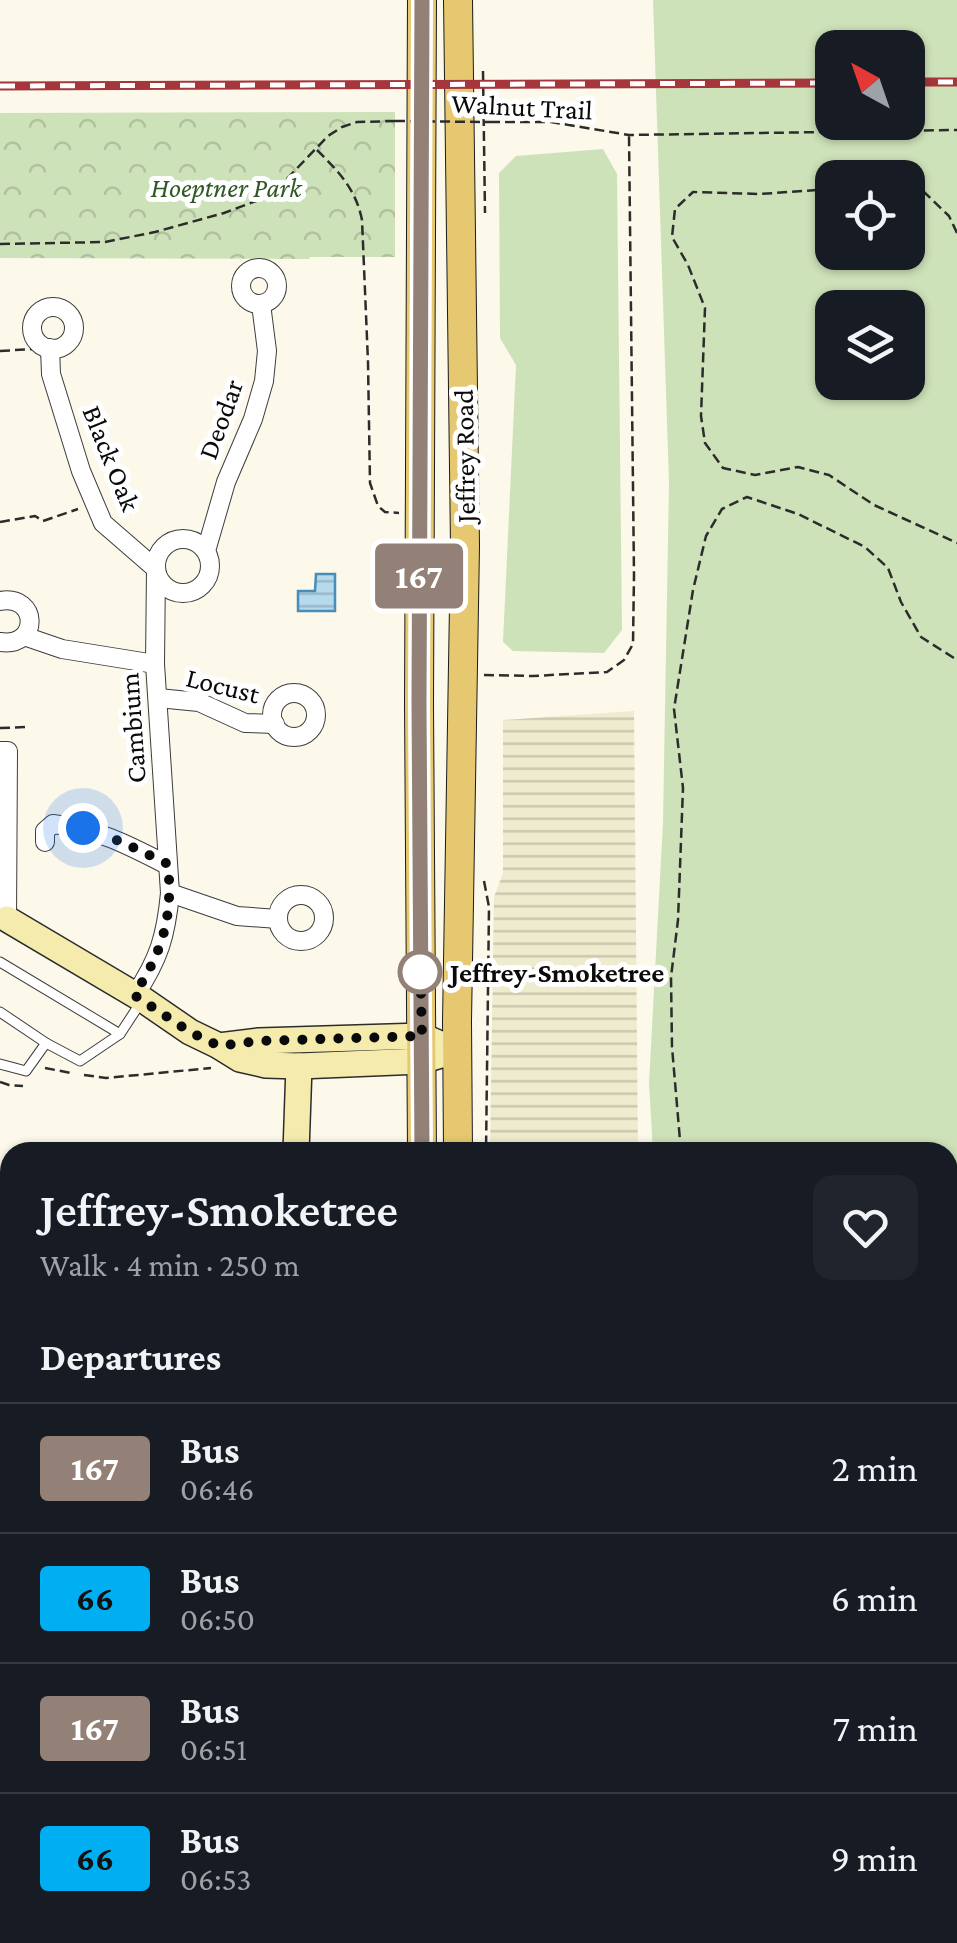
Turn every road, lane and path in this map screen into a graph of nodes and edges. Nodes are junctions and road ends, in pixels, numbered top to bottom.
1 (422, 0) edge
2 (458, 0) edge
3 (483, 70) dead end
4 (957, 130) edge
5 (629, 135) junction
6 (485, 146) dead end
7 (316, 148) junction
8 (815, 190) edge
9 (925, 194) edge
10 (957, 233) edge
11 (0, 244) edge
12 (261, 304) dead end
13 (50, 348) joint
14 (0, 351) edge
15 (80, 508) dead end
16 (420, 514) junction
17 (0, 522) edge
18 (957, 542) edge
19 (206, 551) junction
20 (156, 569) junction
21 (0, 601) edge
22 (24, 636) junction
23 (0, 642) edge
24 (957, 660) edge
25 (155, 664) junction
26 (463, 676) junction
27 (158, 698) junction
28 (274, 724) dead end
29 (0, 728) edge
30 (28, 728) dead end
31 (0, 751) edge
32 (45, 842) dead end
33 (168, 864) junction
34 (482, 874) dead end
35 (170, 893) junction
36 (4, 917) edge
37 (278, 919) dead end
38 (0, 962) edge
39 (138, 997) junction
40 (0, 1012) edge
41 (120, 1034) junction
42 (46, 1044) junction
43 (422, 1048) junction
44 (457, 1050) junction
45 (214, 1057) junction
46 (0, 1064) edge
47 (299, 1066) junction
48 (45, 1068) dead end
49 (32, 1080) dead end
50 (0, 1082) edge
51 (296, 1142) edge
52 (422, 1142) edge
53 (458, 1142) edge
54 (486, 1142) edge
55 (681, 1142) edge

1 - 16 main road, Jeffrey Road
2 - 26 main road, Jeffrey Road
3 - 6 path
4 - 5 path, Walnut Trail
5 - 7 path, Walnut Trail, bridge
5 - 26 path
7 - 11 path, Walnut Trail
7 - 16 path
8 - 18 path
9 - 10 path
12 - 19 street, Deodar
13 - 14 path
13 - 20 street, Black Oak
15 - 17 path
16 - 43 main road, Jeffrey Road
19 - 20 street
19 - 20 street, Deodar
20 - 25 street, Cambium
21 - 22 street
22 - 23 street
22 - 25 street
24 - 55 path
25 - 27 street, Cambium
26 - 44 main road, Jeffrey Road
27 - 28 street, Locust
27 - 33 street, Cambium
29 - 30 path
31 - 36 street
32 - 33 street
33 - 35 street, Cambium
34 - 54 path
35 - 37 street
35 - 39 street, Cambium
36 - 39 street
38 - 41 lane
39 - 41 lane
39 - 45 street
40 - 42 lane
41 - 42 lane
42 - 46 lane
43 - 44 street
43 - 45 street
43 - 47 street
43 - 52 main road, Jeffrey Road
44 - 53 main road, Jeffrey Road
45 - 47 street
45 - 48 path
47 - 51 street
49 - 50 path

